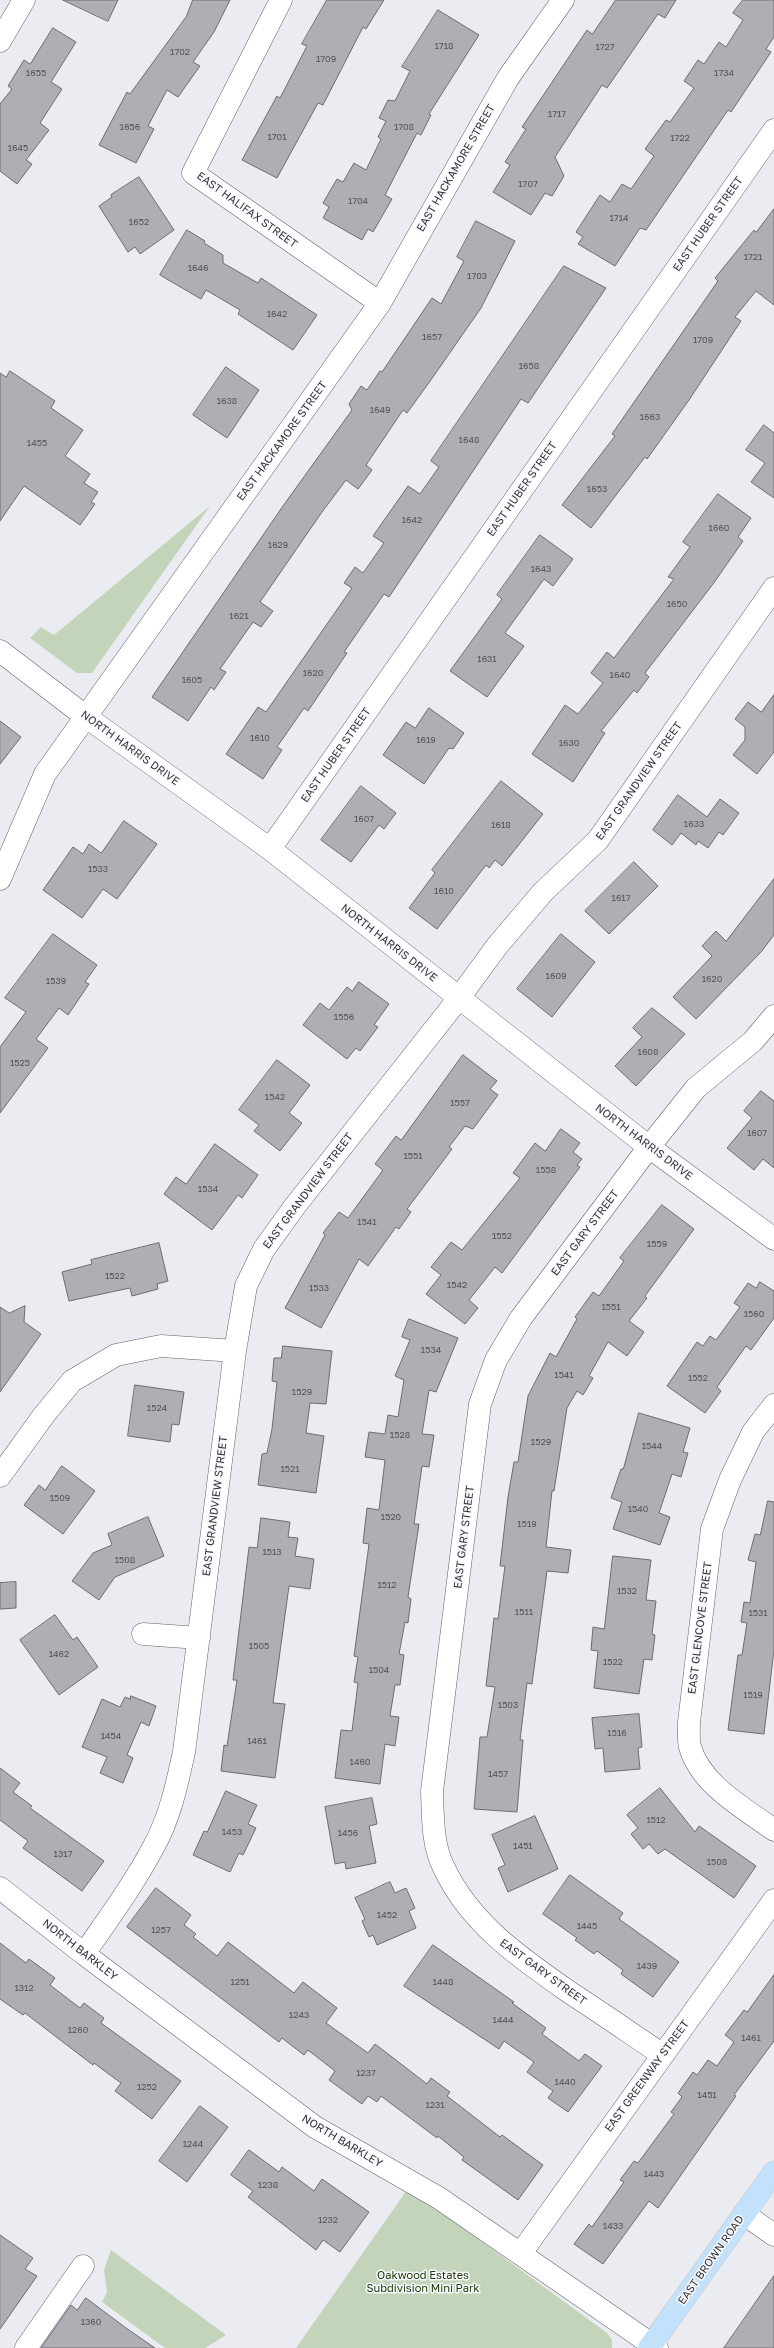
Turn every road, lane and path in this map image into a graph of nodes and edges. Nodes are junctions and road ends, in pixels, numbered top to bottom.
1 (24, 0) edge
2 (281, 0) edge
3 (563, 0) edge
4 (0, 41) edge
5 (774, 130) edge
6 (380, 303) junction
7 (774, 588) edge
8 (0, 651) edge
9 (85, 716) junction
10 (270, 849) junction
11 (0, 879) edge
12 (459, 998) junction
13 (774, 1016) edge
14 (649, 1147) junction
15 (774, 1239) edge
16 (235, 1350) junction
17 (774, 1405) edge
18 (0, 1476) edge
19 (143, 1634) dead end
20 (199, 1638) junction
21 (774, 1830) edge
22 (0, 1888) edge
23 (774, 1900) edge
24 (84, 1954) junction
25 (663, 2055) junction
26 (774, 2172) edge
27 (744, 2214) junction
28 (774, 2235) edge
29 (521, 2252) junction
30 (83, 2266) dead end
31 (653, 2347) edge
32 (26, 2348) edge

1 - 4 street
2 - 6 street, EAST HALIFAX STREET
3 - 6 street, EAST HACKAMORE STREET
5 - 10 street, EAST HUBER STREET
6 - 9 street, EAST HACKAMORE STREET
7 - 12 street, EAST GRANDVIEW STREET
8 - 9 street, NORTH HARRIS DRIVE
9 - 10 street, NORTH HARRIS DRIVE
9 - 11 street, EAST HACKAMORE STREET
10 - 12 street, NORTH HARRIS DRIVE
12 - 14 street, NORTH HARRIS DRIVE
12 - 16 street, EAST GRANDVIEW STREET
13 - 14 street, EAST GARY STREET
14 - 15 street, NORTH HARRIS DRIVE
14 - 25 street, EAST GARY STREET
16 - 18 street
16 - 20 street, EAST GRANDVIEW STREET
17 - 21 street, EAST GLENCOVE STREET
19 - 20 street
20 - 24 street, EAST GRANDVIEW STREET
22 - 24 street, NORTH BARKLEY
23 - 25 street, EAST GREENWAY STREET
24 - 29 street, NORTH BARKLEY
25 - 29 street, EAST GREENWAY STREET
26 - 27 main road, EAST BROWN ROAD
27 - 28 street
27 - 31 main road, EAST BROWN ROAD
29 - 31 street, NORTH BARKLEY
30 - 32 street

